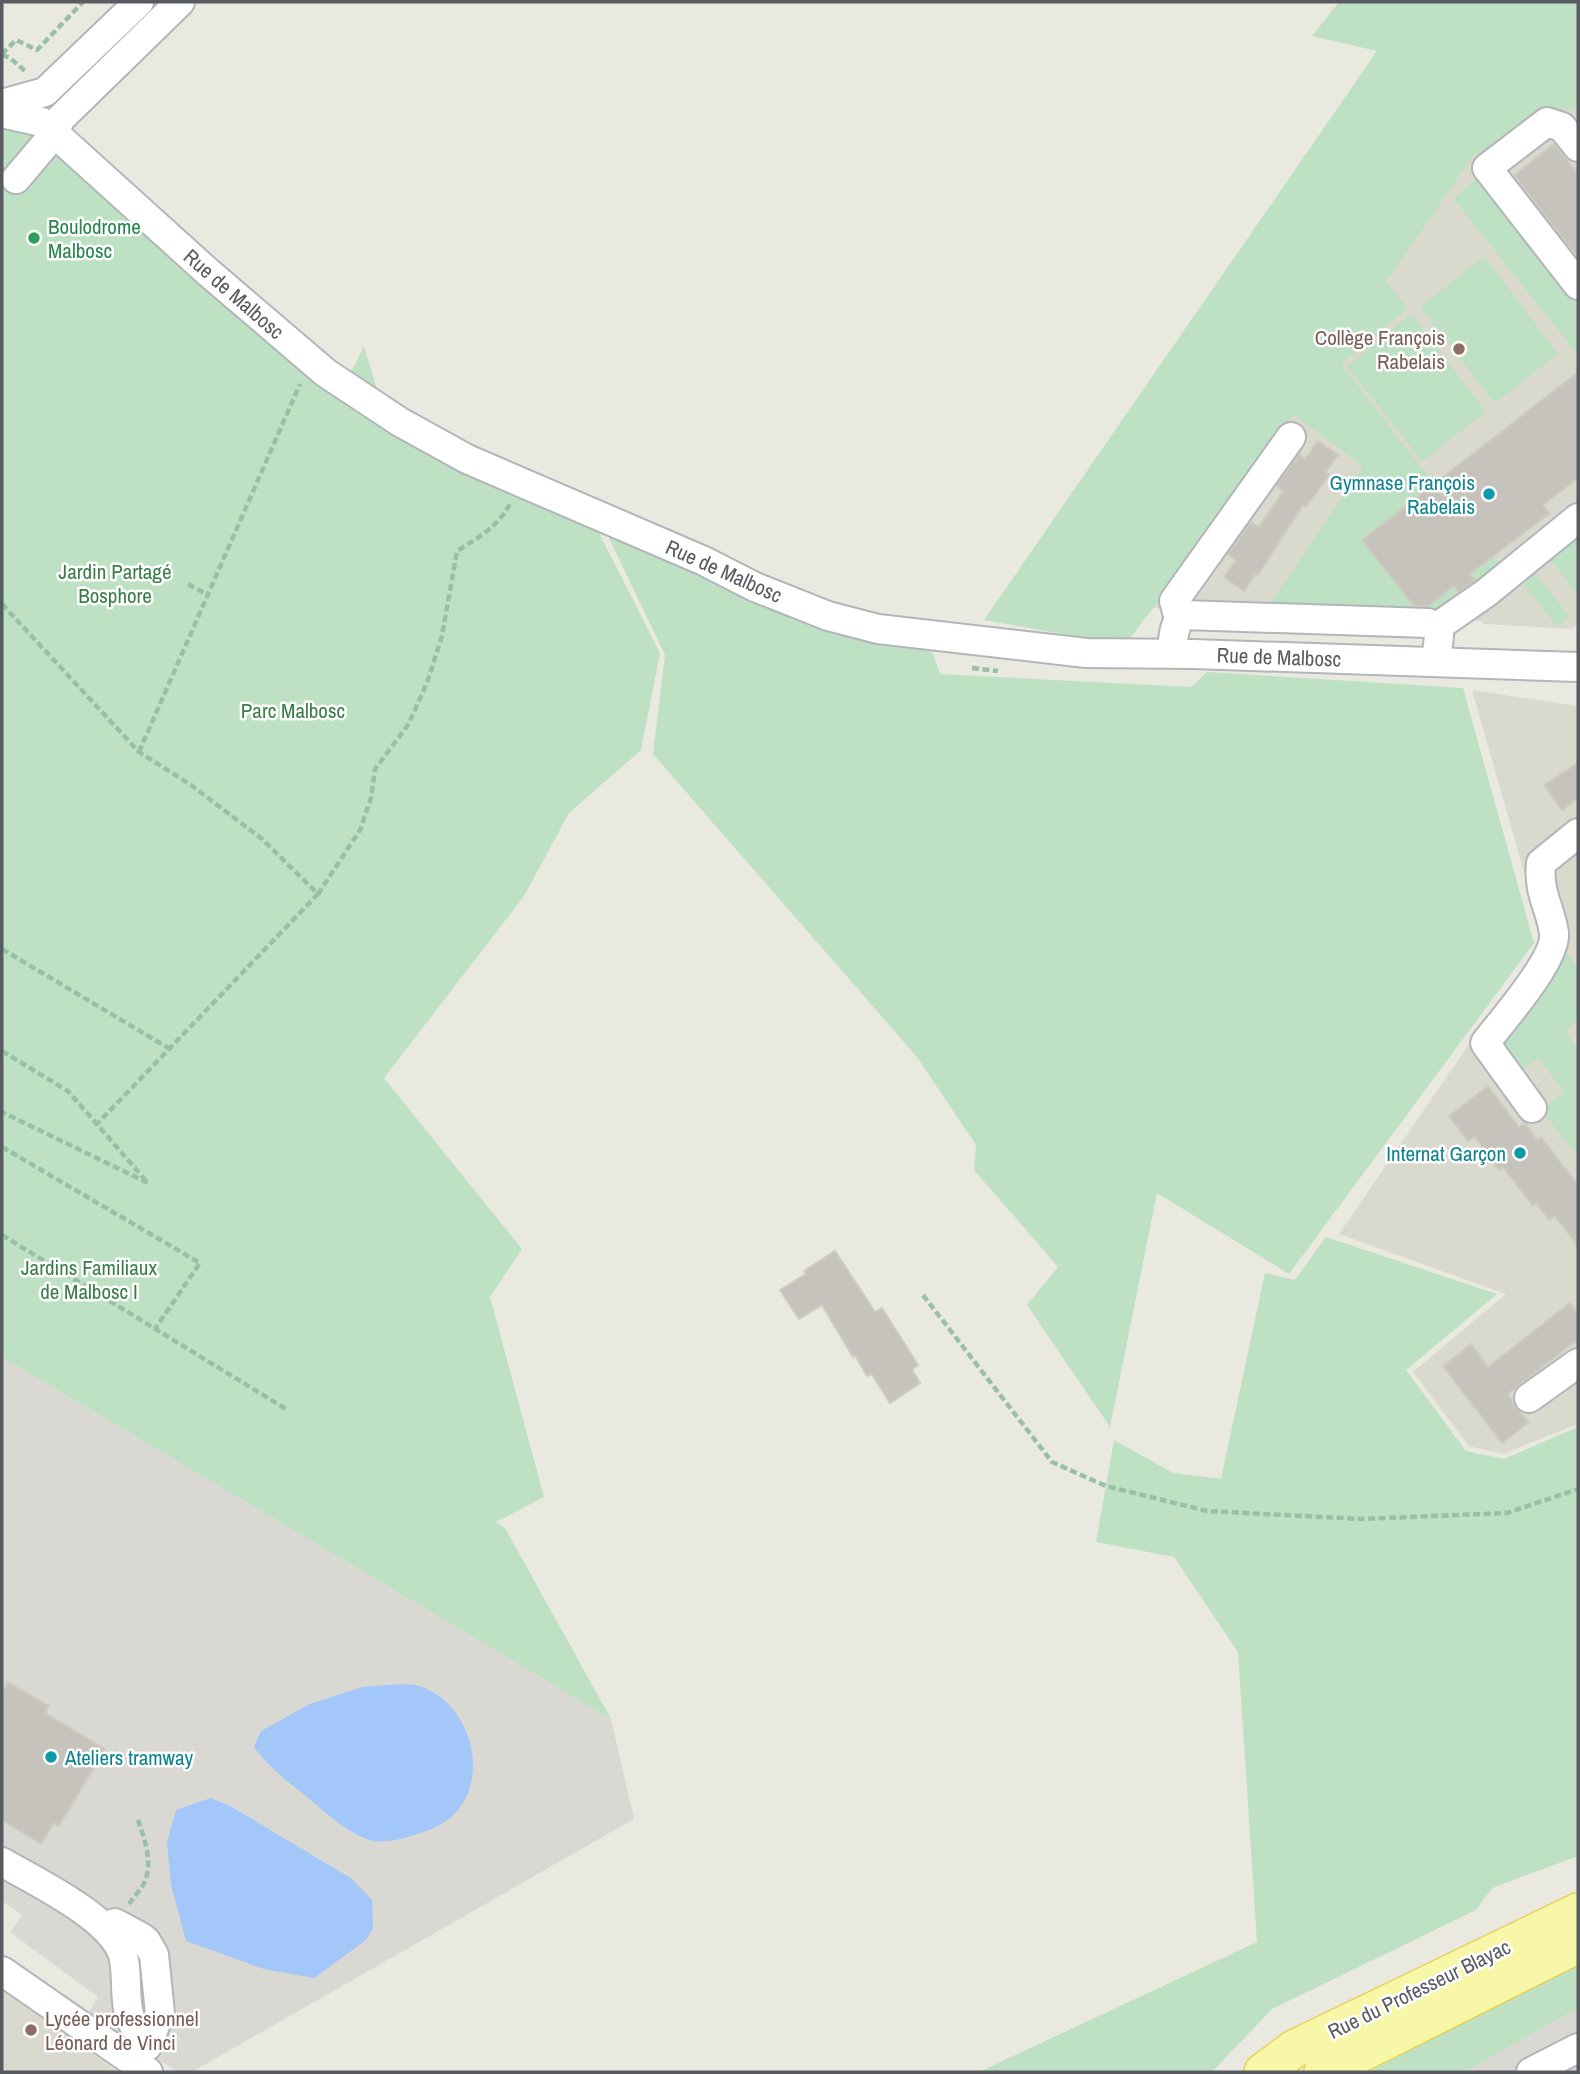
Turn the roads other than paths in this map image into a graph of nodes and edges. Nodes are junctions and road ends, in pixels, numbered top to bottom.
1 (139, 2) edge
2 (180, 2) edge
3 (45, 92) junction
4 (2, 104) edge
5 (2, 113) edge
6 (48, 127) junction
7 (1578, 147) edge
8 (16, 179) dead end
9 (1578, 285) edge
10 (1291, 437) dead end
11 (1578, 518) edge
12 (1179, 619) junction
13 (1437, 627) junction
14 (1172, 653) junction
15 (1436, 662) junction
16 (1578, 667) edge
17 (1578, 833) edge
18 (1532, 1108) dead end
19 (1578, 1363) edge
20 (1529, 1398) dead end
21 (2, 1862) edge
22 (81, 1909) junction
23 (1578, 1912) edge
24 (1578, 1944) edge
25 (2, 1971) edge
26 (1578, 2048) edge
27 (146, 2062) edge
28 (1263, 2072) edge
29 (1323, 2072) edge
30 (1531, 2072) edge

1 - 3 street
2 - 6 street
3 - 4 street
3 - 6 street
5 - 6 street, Rue de Malbosc
6 - 8 street
6 - 14 street, Rue de Malbosc
7 - 9 street
10 - 12 street
11 - 13 street
12 - 13 street
12 - 14 street
13 - 15 street
14 - 15 street, Rue de Malbosc
15 - 16 street, Rue de Malbosc
17 - 18 street
19 - 20 street
21 - 22 street
22 - 27 street
22 - 27 street
23 - 28 main road, Rue du Professeur Blayac
24 - 29 main road, Rue du Professeur Blayac
25 - 27 street
26 - 30 street

